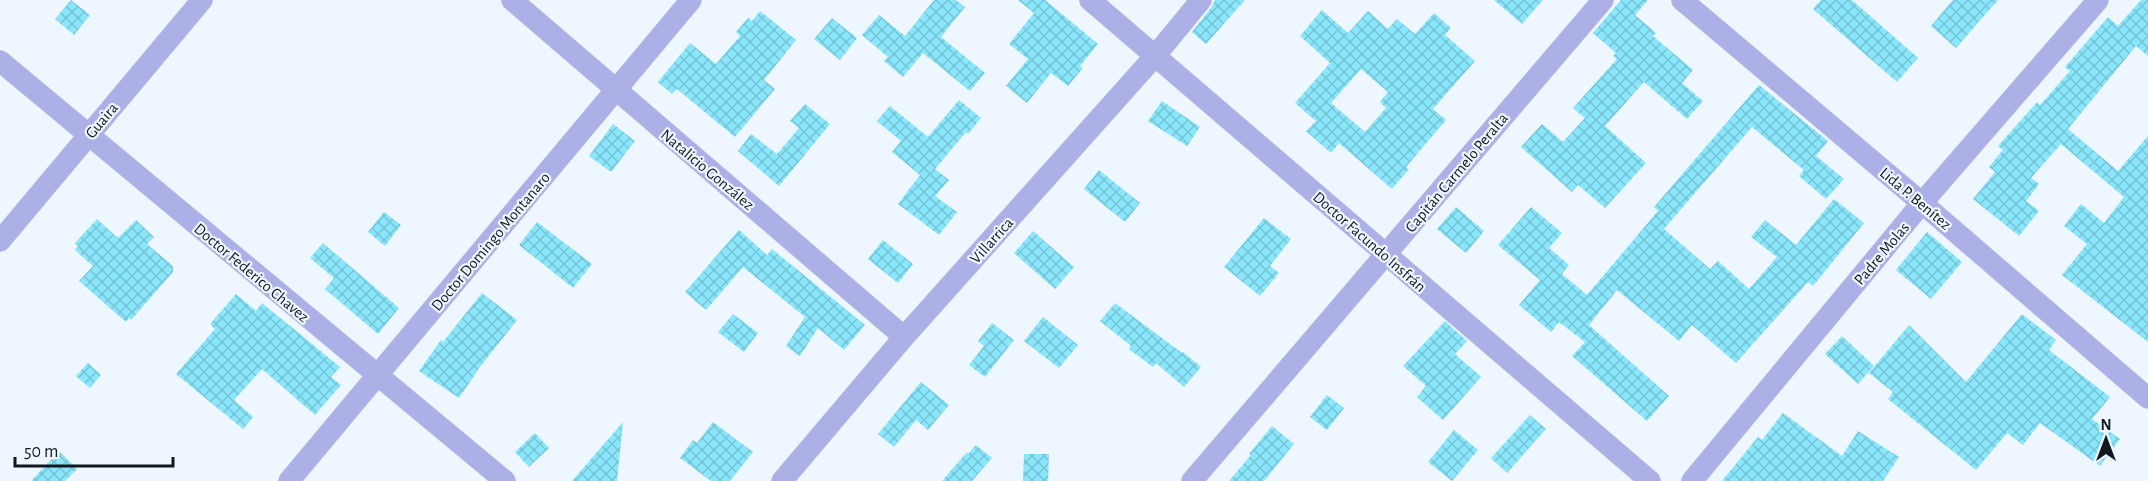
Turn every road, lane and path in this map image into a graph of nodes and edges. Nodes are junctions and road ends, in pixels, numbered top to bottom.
1 (202, 0) edge
2 (512, 0) edge
3 (692, 0) edge
4 (1090, 0) edge
5 (1201, 0) edge
6 (1603, 0) edge
7 (1682, 0) edge
8 (2098, 0) edge
9 (1155, 56) junction
10 (0, 62) edge
11 (616, 91) junction
12 (88, 136) junction
13 (1922, 203) junction
14 (0, 241) edge
15 (1386, 254) junction
16 (904, 337) junction
17 (378, 375) junction
18 (2148, 398) edge
19 (289, 481) edge
20 (505, 481) edge
21 (782, 481) edge
22 (1192, 481) edge
23 (1650, 481) edge
24 (1692, 481) edge

1 - 12 street, Guaira
2 - 11 street, Natalicio González
3 - 11 street, Doctor Domingo Montanaro
4 - 9 street, Doctor Facundo Insfrán
5 - 9 street, Villarrica
6 - 15 street, Capitán Carmelo Peralta
7 - 13 street, Lida P. Benítez
8 - 13 street, Padre Molas
9 - 15 street, Doctor Facundo Insfrán
9 - 16 street, Villarrica
10 - 12 street, Doctor Federico Chavez
11 - 16 street, Natalicio González
11 - 17 street, Doctor Domingo Montanaro
12 - 14 street, Guaira
12 - 17 street, Doctor Federico Chavez
13 - 18 street, Lida P. Benítez
13 - 24 street, Padre Molas
15 - 22 street, Capitán Carmelo Peralta
15 - 23 street, Doctor Facundo Insfrán
16 - 21 street, Villarrica
17 - 19 street, Doctor Domingo Montanaro
17 - 20 street, Doctor Federico Chavez

